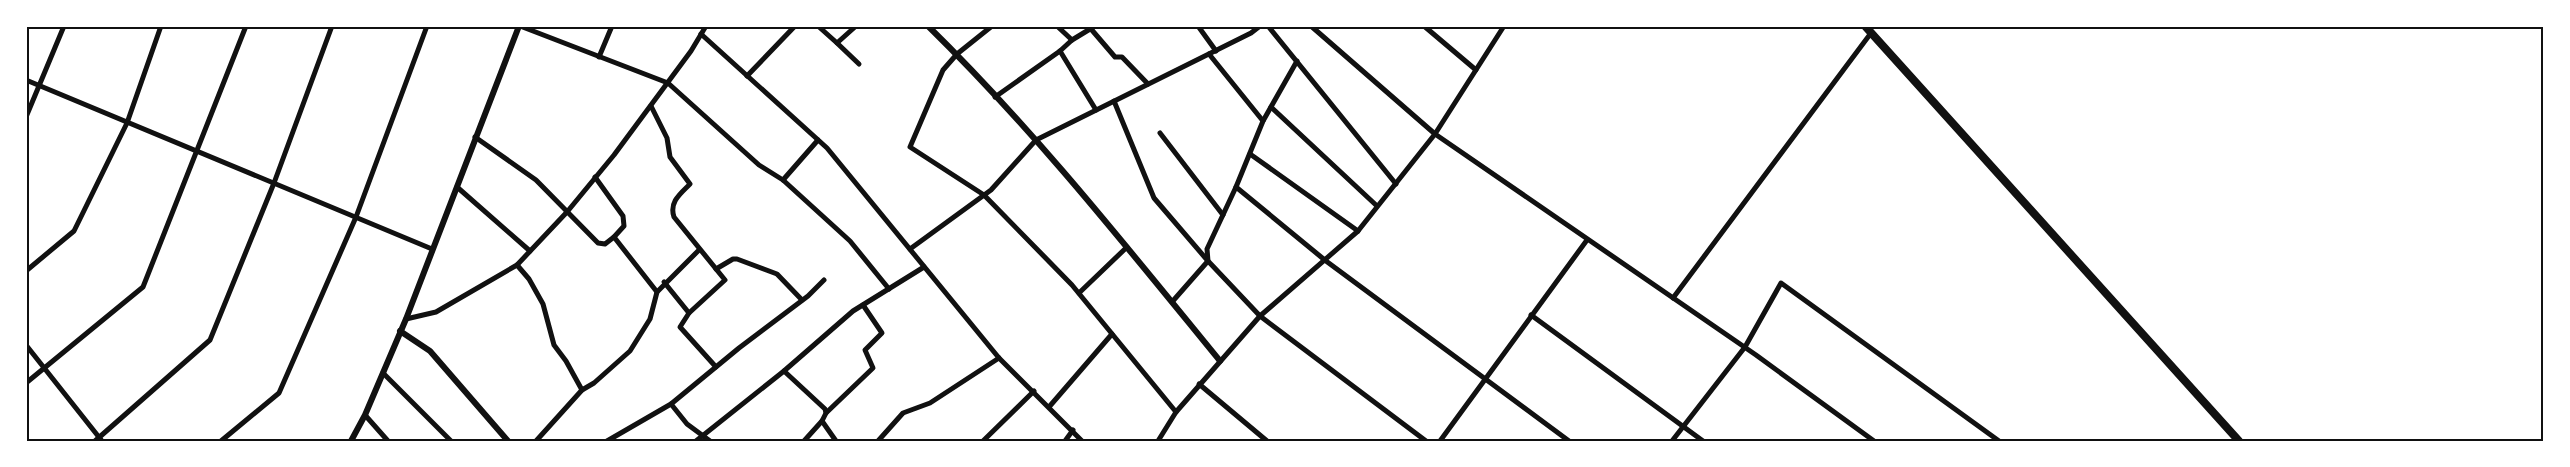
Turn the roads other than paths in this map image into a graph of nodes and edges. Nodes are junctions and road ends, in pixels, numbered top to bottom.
1 (64, 26) edge
2 (161, 26) edge
3 (246, 26) edge
4 (332, 26) edge
5 (427, 26) edge
6 (519, 26) edge
7 (612, 26) edge
8 (706, 26) edge
9 (795, 26) edge
10 (818, 26) edge
11 (856, 26) edge
12 (929, 26) edge
13 (992, 26) edge
14 (1057, 26) edge
15 (1198, 26) edge
16 (1260, 26) edge
17 (1268, 26) edge
18 (1311, 26) edge
19 (1424, 26) edge
20 (1504, 26) edge
21 (1865, 26) edge
22 (1093, 28) edge
23 (1084, 29) edge
24 (1871, 33) junction
25 (701, 34) junction
26 (1072, 40) junction
27 (837, 43) junction
28 (1060, 51) junction
29 (1216, 51) junction
30 (957, 54) junction
31 (1209, 54) junction
32 (599, 57) junction
33 (1297, 62) junction
34 (859, 64) dead end
35 (1476, 70) junction
36 (747, 76) junction
37 (26, 80) edge
38 (668, 83) junction
39 (1148, 84) junction
40 (39, 86) junction
41 (996, 97) junction
42 (1114, 101) junction
43 (651, 106) junction
44 (1271, 107) junction
45 (1096, 110) junction
46 (26, 117) edge
47 (1264, 121) junction
48 (127, 122) junction
49 (1160, 134) dead end
50 (1435, 134) junction
51 (475, 137) junction
52 (818, 140) junction
53 (1036, 140) junction
54 (196, 151) junction
55 (1250, 154) junction
56 (596, 177) junction
57 (783, 180) junction
58 (274, 183) junction
59 (1396, 184) junction
60 (457, 187) junction
61 (1236, 187) junction
62 (984, 195) junction
63 (1377, 206) junction
64 (567, 212) junction
65 (1223, 215) junction
66 (356, 218) junction
67 (1358, 231) junction
68 (614, 237) junction
69 (1587, 240) junction
70 (1126, 247) junction
71 (432, 249) junction
72 (910, 249) junction
73 (699, 250) junction
74 (530, 251) junction
75 (1208, 261) junction
76 (1326, 261) junction
77 (517, 265) junction
78 (924, 267) junction
79 (716, 269) junction
80 (26, 272) edge
81 (824, 280) dead end
82 (664, 282) junction
83 (889, 289) junction
84 (657, 292) junction
85 (1079, 293) junction
86 (1673, 298) junction
87 (802, 300) junction
88 (1172, 302) junction
89 (863, 305) junction
90 (689, 313) junction
91 (1531, 315) junction
92 (1260, 316) junction
93 (406, 318) junction
94 (400, 332) junction
95 (1112, 334) junction
96 (26, 344) edge
97 (1745, 347) junction
98 (999, 358) junction
99 (1220, 361) junction
100 (716, 367) junction
101 (45, 368) junction
102 (784, 371) junction
103 (382, 373) junction
104 (1485, 378) junction
105 (26, 383) edge
106 (1199, 384) junction
107 (582, 390) junction
108 (1034, 391) junction
109 (670, 404) junction
110 (1050, 408) junction
111 (1176, 412) junction
112 (826, 413) junction
113 (365, 415) junction
114 (822, 421) junction
115 (1683, 426) junction
116 (1073, 430) junction
117 (703, 434) junction
118 (99, 440) edge
119 (221, 441) edge
120 (351, 441) edge
121 (388, 441) edge
122 (451, 441) edge
123 (508, 441) edge
124 (536, 441) edge
125 (607, 441) edge
126 (696, 441) edge
127 (710, 441) edge
128 (804, 441) edge
129 (836, 441) edge
130 (878, 441) edge
131 (983, 441) edge
132 (1065, 441) edge
133 (1082, 441) edge
134 (1158, 441) edge
135 (1267, 441) edge
136 (1426, 441) edge
137 (1440, 441) edge
138 (1569, 441) edge
139 (1672, 441) edge
140 (1703, 441) edge
141 (1874, 441) edge
142 (1999, 441) edge
143 (2240, 441) edge

1 - 40 street
2 - 48 street
3 - 54 street
4 - 58 street
5 - 66 street
6 - 32 street
6 - 51 street
7 - 32 street
8 - 25 street
9 - 36 street
10 - 27 street
11 - 27 street
12 - 30 street
13 - 30 street
14 - 26 street
15 - 29 street
16 - 29 street
17 - 33 street
18 - 50 street
19 - 35 street
20 - 35 street
21 - 24 main road
22 - 23 street
22 - 39 street
23 - 26 street
24 - 86 street
24 - 143 main road
25 - 36 street
25 - 38 street
26 - 28 street
27 - 34 street
28 - 41 street
28 - 45 street
29 - 31 street
30 - 41 street
30 - 62 street
31 - 39 street
31 - 47 street
32 - 38 street
33 - 44 street
33 - 59 street
35 - 50 street
36 - 52 street
37 - 40 street
38 - 43 street
38 - 57 street
39 - 42 street
40 - 46 street
40 - 48 street
41 - 53 street
42 - 45 street
42 - 75 street
43 - 56 street
43 - 73 street
44 - 47 street
44 - 63 street
45 - 53 street
47 - 55 street
48 - 54 street
48 - 80 street
49 - 65 street
50 - 59 street
50 - 69 street
51 - 60 street
51 - 64 street
52 - 57 street
52 - 72 street
53 - 62 street
53 - 70 street
54 - 58 street
54 - 101 street
55 - 61 street
55 - 67 street
56 - 64 street
56 - 68 street
57 - 83 street
58 - 66 street
58 - 118 street
59 - 63 street
60 - 71 street
60 - 74 street
61 - 65 street
61 - 76 street
62 - 72 street
62 - 85 street
63 - 67 street
64 - 68 street
64 - 74 street
65 - 75 street
66 - 71 street
66 - 119 street
67 - 76 street
68 - 84 street
69 - 86 street
69 - 91 street
70 - 85 street
70 - 88 street
71 - 93 street
72 - 78 street
73 - 79 street
73 - 82 street
74 - 77 street
75 - 88 street
75 - 92 street
76 - 92 street
76 - 104 street
77 - 93 street
77 - 107 street
78 - 83 street
78 - 98 street
79 - 87 street
79 - 90 street
81 - 87 street
82 - 84 street
82 - 90 street
83 - 89 street
84 - 107 street
85 - 95 street
86 - 97 street
87 - 100 street
88 - 99 street
89 - 102 street
89 - 112 street
90 - 100 street
91 - 104 street
91 - 115 street
92 - 99 street
92 - 136 street
93 - 94 street
94 - 103 street
94 - 123 street
95 - 110 street
95 - 111 street
96 - 101 street
97 - 115 street
97 - 141 street
97 - 142 street
98 - 108 street
98 - 130 street
99 - 106 street
100 - 109 street
101 - 105 street
101 - 118 street
102 - 112 street
102 - 117 street
103 - 113 street
103 - 122 street
104 - 137 street
104 - 138 street
106 - 111 street
106 - 135 street
107 - 124 street
108 - 110 street
108 - 131 street
109 - 117 street
109 - 125 street
110 - 116 street
111 - 134 street
112 - 114 street
113 - 120 street
113 - 121 street
114 - 128 street
114 - 129 street
115 - 139 street
115 - 140 street
116 - 132 street
116 - 133 street
117 - 126 street
117 - 127 street

